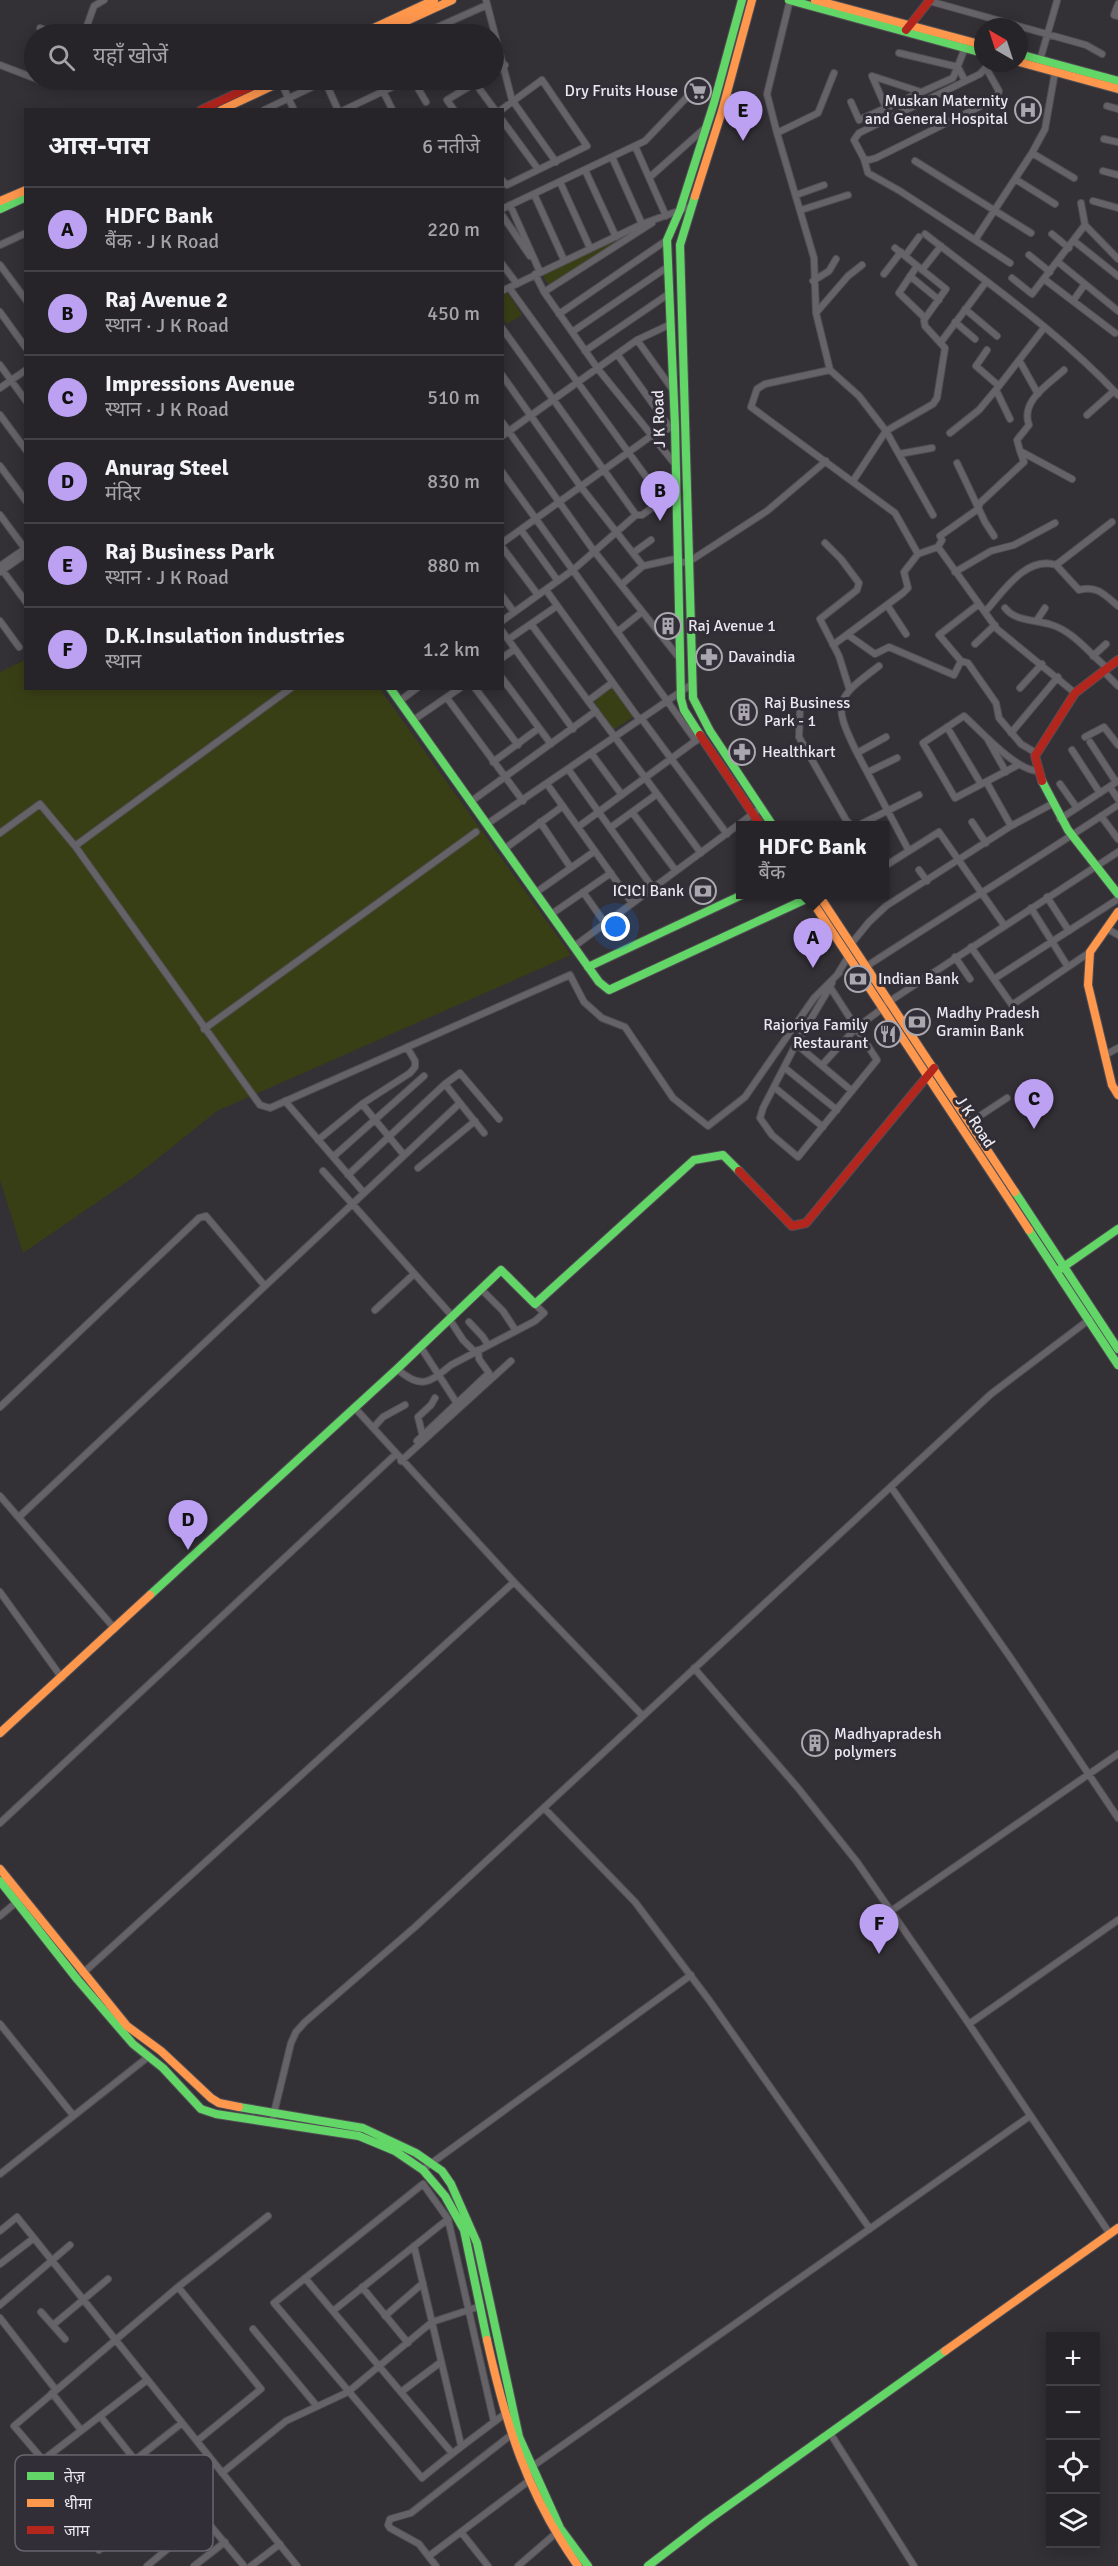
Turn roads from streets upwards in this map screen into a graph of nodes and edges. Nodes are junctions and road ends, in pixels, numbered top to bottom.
1 (104, 0) edge
2 (434, 0) edge
3 (452, 0) edge
4 (742, 0) edge
5 (752, 0) edge
6 (789, 0) edge
7 (815, 0) edge
8 (1056, 0) edge
9 (929, 1) edge
10 (486, 3) edge
11 (1118, 4) edge
12 (1118, 16) edge
13 (88, 24) edge
14 (382, 24) edge
15 (407, 24) edge
16 (450, 24) edge
17 (492, 24) edge
18 (908, 28) junction
19 (1048, 35) junction
20 (974, 43) edge
21 (965, 48) junction
22 (974, 50) edge
23 (899, 53) dead end
24 (1102, 54) dead end
25 (1028, 57) edge
26 (1040, 60) junction
27 (504, 62) edge
28 (0, 65) edge
29 (505, 65) joint
30 (1028, 65) edge
31 (958, 67) junction
32 (979, 72) edge
33 (991, 72) edge
34 (1054, 72) junction
35 (834, 73) dead end
36 (24, 74) edge
37 (965, 81) junction
38 (1118, 81) edge
39 (1118, 89) edge
40 (244, 90) edge
41 (262, 90) edge
42 (285, 90) edge
43 (305, 90) edge
44 (330, 90) edge
45 (387, 90) edge
46 (419, 90) edge
47 (463, 90) edge
48 (483, 90) edge
49 (383, 92) junction
50 (921, 92) junction
51 (689, 95) dead end
52 (288, 98) junction
53 (512, 100) junction
54 (426, 102) dead end
55 (851, 102) dead end
56 (1107, 106) dead end
57 (205, 108) edge
58 (225, 108) edge
59 (268, 108) edge
60 (293, 108) edge
61 (337, 108) edge
62 (348, 108) edge
63 (391, 108) edge
64 (453, 108) edge
65 (494, 108) edge
66 (503, 108) edge
67 (886, 108) junction
68 (1118, 109) edge
69 (504, 123) edge
70 (705, 128) junction
71 (777, 134) junction
72 (1104, 139) dead end
73 (1118, 142) edge
74 (635, 146) junction
75 (1032, 153) junction
76 (612, 157) junction
77 (864, 159) junction
78 (915, 161) dead end
79 (556, 162) junction
80 (538, 169) junction
81 (585, 170) junction
82 (1103, 171) dead end
83 (1118, 175) edge
84 (650, 177) junction
85 (1074, 178) dead end
86 (1015, 179) junction
87 (504, 182) edge
88 (560, 182) junction
89 (688, 183) junction
90 (698, 185) junction
91 (824, 185) dead end
92 (24, 190) edge
93 (534, 194) junction
94 (796, 195) junction
95 (848, 195) dead end
96 (24, 198) edge
97 (0, 201) edge
98 (1094, 201) dead end
99 (1081, 203) dead end
100 (1055, 204) dead end
101 (510, 205) junction
102 (692, 206) junction
103 (1118, 207) edge
104 (504, 208) edge
105 (0, 209) edge
106 (680, 210) junction
107 (801, 210) junction
108 (995, 210) junction
109 (666, 216) junction
110 (504, 217) edge
111 (657, 220) junction
112 (642, 224) junction
113 (1084, 225) junction
114 (1031, 233) dead end
115 (24, 234) edge
116 (926, 234) dead end
117 (1052, 234) dead end
118 (616, 237) junction
119 (919, 237) dead end
120 (667, 240) junction
121 (975, 240) junction
122 (1074, 241) junction
123 (0, 245) edge
124 (941, 246) junction
125 (590, 248) junction
126 (1069, 248) junction
127 (900, 252) junction
128 (1029, 255) dead end
129 (836, 259) dead end
130 (1118, 259) edge
131 (564, 260) junction
132 (1058, 262) junction
133 (1010, 263) dead end
134 (0, 265) edge
135 (862, 265) dead end
136 (669, 266) junction
137 (504, 267) edge
138 (920, 268) junction
139 (1050, 272) junction
140 (538, 273) junction
141 (884, 274) dead end
142 (910, 276) junction
143 (1118, 276) edge
144 (1012, 278) dead end
145 (1044, 279) junction
146 (813, 281) junction
147 (986, 282) junction
148 (517, 284) junction
149 (1086, 284) junction
150 (506, 290) edge
151 (543, 292) junction
152 (670, 293) junction
153 (24, 297) edge
154 (939, 300) junction
155 (1073, 301) junction
156 (965, 309) junction
157 (1118, 311) edge
158 (0, 312) edge
159 (816, 313) junction
160 (559, 314) junction
161 (925, 318) junction
162 (956, 322) junction
163 (671, 324) junction
164 (1044, 328) junction
165 (504, 331) edge
166 (573, 332) junction
167 (1115, 333) dead end
168 (997, 336) dead end
169 (975, 339) dead end
170 (637, 340) junction
171 (941, 342) junction
172 (24, 345) edge
173 (987, 350) dead end
174 (585, 351) junction
175 (617, 354) junction
176 (1019, 360) junction
177 (0, 365) edge
178 (598, 369) junction
179 (830, 370) junction
180 (1064, 370) dead end
181 (24, 371) edge
182 (504, 378) edge
183 (11, 380) junction
184 (579, 382) junction
185 (0, 388) edge
186 (997, 388) junction
187 (673, 390) junction
188 (1116, 393) edge
189 (1038, 394) junction
190 (24, 397) edge
191 (554, 400) junction
192 (0, 415) edge
193 (1087, 415) dead end
194 (531, 416) junction
195 (1010, 419) dead end
196 (504, 425) edge
197 (676, 430) junction
198 (509, 431) junction
199 (886, 431) junction
200 (950, 433) dead end
201 (504, 435) edge
202 (651, 436) junction
203 (24, 447) edge
204 (932, 448) dead end
205 (1020, 451) junction
206 (627, 453) junction
207 (899, 454) junction
208 (826, 461) junction
209 (957, 463) dead end
210 (675, 464) junction
211 (0, 466) edge
212 (604, 470) junction
213 (504, 475) edge
214 (1072, 479) dead end
215 (853, 481) junction
216 (581, 487) junction
217 (676, 490) junction
218 (24, 498) edge
219 (663, 500) junction
220 (559, 502) junction
221 (978, 509) junction
222 (0, 515) edge
223 (636, 515) junction
224 (933, 515) dead end
225 (536, 519) junction
226 (1112, 522) dead end
227 (1055, 523) dead end
228 (521, 530) junction
229 (616, 533) junction
230 (994, 536) dead end
231 (651, 540) dead end
232 (504, 543) edge
233 (825, 543) dead end
234 (938, 547) junction
235 (504, 548) edge
236 (24, 549) edge
237 (24, 551) edge
238 (594, 551) junction
239 (633, 553) junction
240 (918, 554) junction
241 (679, 560) junction
242 (690, 561) junction
243 (1056, 565) junction
244 (643, 566) junction
245 (1, 569) edge
246 (573, 570) junction
247 (955, 572) junction
248 (558, 581) junction
249 (621, 585) junction
250 (546, 590) junction
251 (538, 595) junction
252 (24, 599) edge
253 (504, 599) edge
254 (979, 604) junction
255 (887, 605) junction
256 (557, 606) junction
257 (1118, 606) edge
258 (1005, 608) dead end
259 (1045, 608) dead end
260 (514, 612) junction
261 (642, 612) junction
262 (985, 612) junction
263 (504, 620) edge
264 (1037, 620) junction
265 (0, 621) edge
266 (531, 624) junction
267 (995, 626) junction
268 (617, 632) junction
269 (504, 634) edge
270 (906, 634) dead end
271 (848, 635) junction
272 (508, 639) junction
273 (975, 644) dead end
274 (1106, 644) dead end
275 (833, 645) junction
276 (19, 646) dead end
277 (515, 649) junction
278 (1094, 656) junction
279 (504, 657) edge
280 (1118, 660) edge
281 (961, 661) junction
282 (682, 662) junction
283 (1042, 664) junction
284 (879, 666) dead end
285 (1105, 669) junction
286 (1058, 677) junction
287 (504, 681) edge
288 (612, 682) junction
289 (692, 684) junction
290 (1118, 686) edge
291 (849, 688) junction
292 (1020, 688) dead end
293 (288, 690) edge
294 (393, 690) edge
295 (394, 690) edge
296 (414, 690) edge
297 (457, 690) edge
298 (477, 690) edge
299 (681, 690) junction
300 (1075, 693) junction
301 (447, 698) junction
302 (402, 700) junction
303 (666, 700) junction
304 (588, 701) junction
305 (694, 703) junction
306 (683, 706) junction
307 (800, 710) dead end
308 (596, 711) junction
309 (415, 719) junction
310 (640, 719) junction
311 (947, 727) junction
312 (540, 728) junction
313 (573, 729) junction
314 (984, 733) junction
315 (1011, 734) junction
316 (615, 736) junction
317 (886, 737) dead end
318 (698, 739) junction
319 (551, 744) junction
320 (518, 745) junction
321 (1118, 745) edge
322 (1072, 750) dead end
323 (591, 753) junction
324 (857, 753) junction
325 (1036, 753) junction
326 (897, 758) dead end
327 (671, 759) junction
328 (493, 762) junction
329 (1018, 765) junction
330 (568, 769) junction
331 (1038, 771) junction
332 (868, 772) junction
333 (1006, 772) junction
334 (505, 777) junction
335 (645, 778) junction
336 (1117, 781) edge
337 (547, 784) junction
338 (984, 784) junction
339 (1060, 784) dead end
340 (1110, 787) junction
341 (1100, 793) junction
342 (657, 794) junction
343 (622, 795) junction
344 (919, 795) dead end
345 (473, 800) junction
346 (523, 801) junction
347 (1050, 805) junction
348 (1118, 805) edge
349 (563, 806) junction
350 (1077, 808) junction
351 (888, 810) junction
352 (757, 811) junction
353 (598, 812) junction
354 (632, 812) junction
355 (1101, 816) junction
356 (1060, 819) junction
357 (744, 821) edge
358 (760, 821) edge
359 (768, 821) edge
360 (848, 821) edge
361 (864, 821) edge
362 (540, 822) junction
363 (972, 822) dead end
364 (488, 824) junction
365 (1011, 826) junction
366 (578, 827) junction
367 (736, 827) edge
368 (610, 828) junction
369 (476, 832) dead end
370 (0, 833) edge
371 (727, 834) junction
372 (1072, 837) junction
373 (1118, 839) edge
374 (986, 843) junction
375 (75, 846) junction
376 (507, 847) junction
377 (595, 851) junction
378 (909, 851) junction
379 (1118, 852) edge
380 (701, 853) junction
381 (959, 860) junction
382 (889, 864) edge
383 (1097, 867) junction
384 (571, 868) junction
385 (919, 870) dead end
386 (676, 871) junction
387 (611, 873) junction
388 (927, 881) junction
389 (653, 888) junction
390 (538, 891) junction
391 (583, 892) junction
392 (981, 892) junction
393 (1118, 894) edge
394 (1047, 897) junction
395 (736, 898) edge
396 (804, 899) edge
397 (815, 899) edge
398 (816, 899) edge
399 (1118, 899) edge
400 (632, 903) junction
401 (1031, 908) junction
402 (1118, 912) edge
403 (553, 913) junction
404 (605, 923) junction
405 (1004, 925) junction
406 (1106, 928) junction
407 (1069, 931) junction
408 (1118, 935) edge
409 (1052, 942) junction
410 (851, 944) junction
411 (576, 945) junction
412 (971, 947) junction
413 (1090, 952) junction
414 (849, 957) junction
415 (955, 957) junction
416 (589, 966) junction
417 (867, 966) junction
418 (1068, 967) junction
419 (839, 973) junction
420 (970, 979) dead end
421 (994, 979) junction
422 (830, 987) junction
423 (884, 1005) junction
424 (855, 1028) junction
425 (204, 1029) junction
426 (796, 1044) junction
427 (407, 1047) junction
428 (1118, 1048) edge
429 (1105, 1054) junction
430 (822, 1065) junction
431 (785, 1068) junction
432 (934, 1068) junction
433 (926, 1075) junction
434 (424, 1076) dead end
435 (445, 1084) junction
436 (774, 1087) junction
437 (852, 1091) junction
438 (1118, 1095) edge
439 (1007, 1098) dead end
440 (285, 1101) junction
441 (460, 1103) junction
442 (362, 1104) junction
443 (837, 1110) junction
444 (499, 1119) dead end
445 (375, 1120) junction
446 (475, 1121) junction
447 (969, 1122) junction
448 (823, 1127) junction
449 (484, 1133) dead end
450 (389, 1137) junction
451 (318, 1140) junction
452 (404, 1155) junction
453 (333, 1157) junction
454 (418, 1168) dead end
455 (323, 1171) dead end
456 (348, 1175) junction
457 (364, 1193) junction
458 (352, 1205) junction
459 (1118, 1229) edge
460 (1060, 1269) junction
461 (414, 1274) junction
462 (266, 1286) junction
463 (481, 1289) junction
464 (535, 1304) junction
465 (375, 1310) dead end
466 (1092, 1317) junction
467 (452, 1318) junction
468 (469, 1322) dead end
469 (516, 1331) junction
470 (488, 1345) junction
471 (420, 1346) junction
472 (1118, 1349) edge
473 (476, 1351) junction
474 (511, 1361) dead end
475 (1118, 1365) edge
476 (397, 1368) junction
477 (440, 1374) junction
478 (435, 1398) dead end
479 (405, 1405) dead end
480 (458, 1405) junction
481 (0, 1407) edge
482 (354, 1407) junction
483 (373, 1428) junction
484 (421, 1439) junction
485 (395, 1455) junction
486 (401, 1461) junction
487 (891, 1487) junction
488 (0, 1496) edge
489 (20, 1517) junction
490 (514, 1582) junction
491 (0, 1592) edge
492 (115, 1629) junction
493 (694, 1668) junction
494 (62, 1677) junction
495 (643, 1716) junction
496 (0, 1733) edge
497 (1118, 1754) edge
498 (1088, 1775) junction
499 (544, 1808) junction
500 (1118, 1818) edge
501 (0, 1822) edge
502 (0, 1869) edge
503 (0, 1881) edge
504 (20, 1898) junction
505 (891, 1911) junction
506 (0, 1916) edge
507 (1118, 1920) edge
508 (691, 1975) junction
509 (80, 1976) junction
510 (0, 2024) edge
511 (969, 2024) junction
512 (148, 2057) junction
513 (73, 2115) junction
514 (273, 2116) junction
515 (1030, 2116) junction
516 (431, 2163) junction
517 (422, 2170) junction
518 (0, 2175) edge
519 (268, 2216) dead end
520 (448, 2219) junction
521 (870, 2229) junction
522 (0, 2231) edge
523 (1114, 2231) edge
524 (34, 2238) junction
525 (70, 2245) dead end
526 (414, 2246) junction
527 (52, 2261) junction
528 (0, 2264) edge
529 (305, 2278) junction
530 (108, 2279) dead end
531 (423, 2283) junction
532 (363, 2287) junction
533 (178, 2288) junction
534 (83, 2300) junction
535 (0, 2305) edge
536 (481, 2306) junction
537 (333, 2311) junction
538 (468, 2311) junction
539 (42, 2312) dead end
540 (385, 2316) junction
541 (0, 2318) edge
542 (432, 2322) junction
543 (53, 2325) junction
544 (253, 2329) dead end
545 (65, 2339) dead end
546 (116, 2340) junction
547 (408, 2343) junction
548 (441, 2362) junction
549 (379, 2366) junction
550 (147, 2379) junction
551 (54, 2392) junction
552 (348, 2392) junction
553 (401, 2392) junction
554 (316, 2405) junction
555 (506, 2413) junction
556 (100, 2416) junction
557 (494, 2422) junction
558 (182, 2423) junction
559 (81, 2430) junction
560 (830, 2433) junction
561 (511, 2435) junction
562 (197, 2441) junction
563 (461, 2445) junction
564 (452, 2453) junction
565 (39, 2455) edge
566 (49, 2455) edge
567 (131, 2455) edge
568 (141, 2455) edge
569 (208, 2455) edge
570 (213, 2461) edge
571 (533, 2466) junction
572 (222, 2473) junction
573 (530, 2480) junction
574 (213, 2528) edge
575 (461, 2532) junction
576 (555, 2534) junction
577 (225, 2542) junction
578 (280, 2544) junction
579 (165, 2551) edge
580 (213, 2551) edge
581 (213, 2551) edge
582 (429, 2556) junction
583 (202, 2559) junction
584 (526, 2564) edge
585 (147, 2566) edge
586 (194, 2566) edge
587 (208, 2566) edge
588 (244, 2566) edge
589 (251, 2566) edge
590 (297, 2566) edge
591 (436, 2566) edge
592 (488, 2566) edge
593 (518, 2566) edge
594 (578, 2566) edge
595 (588, 2566) edge
596 (648, 2566) edge
597 (914, 2566) edge

1 - 13 street
2 - 14 street
3 - 15 street
4 - 70 street, J K Road
5 - 90 street, J K Road
6 - 18 street
6 - 71 street
7 - 18 street
8 - 19 street
9 - 18 street
9 - 19 street
10 - 16 street
10 - 17 street
11 - 12 street
18 - 20 street
18 - 21 street
19 - 24 street
19 - 26 street
21 - 22 street
21 - 31 street
23 - 31 street
25 - 26 street
26 - 38 street
27 - 29 street
28 - 36 street
29 - 53 street
30 - 34 street
31 - 37 street
31 - 50 street
32 - 37 street
33 - 77 street
34 - 39 street
34 - 75 street
35 - 71 street
37 - 77 street
40 - 57 street
41 - 58 street
42 - 52 street
43 - 52 street
44 - 61 street
45 - 49 street
46 - 54 street
47 - 64 street
48 - 65 street
49 - 62 street
49 - 63 street
50 - 67 street
50 - 67 street
51 - 74 street
52 - 59 street
52 - 60 street
53 - 66 street
53 - 79 street
53 - 79 street
55 - 67 street
56 - 68 street
69 - 80 street
70 - 84 street
70 - 89 street, J K Road
71 - 94 street
72 - 73 street
74 - 76 street
74 - 84 street
75 - 85 street
75 - 86 street
76 - 81 street
76 - 112 street
77 - 121 street
78 - 108 street
79 - 80 street
80 - 87 street
81 - 88 street
81 - 118 street
82 - 83 street
84 - 109 street
86 - 100 street
86 - 108 street
88 - 93 street
88 - 125 street
89 - 90 street
89 - 106 street, J K Road
90 - 102 street, J K Road
91 - 94 street
92 - 97 street
93 - 101 street
93 - 131 street
94 - 107 street
95 - 107 street
96 - 105 street
98 - 103 street
99 - 113 street
101 - 104 street
101 - 140 street
102 - 106 street
102 - 197 street, J K Road
106 - 109 street
106 - 120 street, J K Road
107 - 146 street
108 - 114 street
108 - 121 street
109 - 111 street
110 - 140 street
111 - 112 street
111 - 151 street
112 - 118 street
113 - 122 street
113 - 130 street
115 - 123 street
116 - 124 street
117 - 126 street
118 - 125 street
119 - 127 street
120 - 136 street, J K Road
120 - 160 street
121 - 133 street
122 - 126 street
122 - 143 street
124 - 138 street
124 - 147 street
125 - 131 street
126 - 132 street
127 - 138 street
127 - 141 street
128 - 139 street
129 - 146 street
131 - 140 street
132 - 139 street
132 - 149 street
134 - 153 street
135 - 159 street
136 - 152 street, J K Road
136 - 166 street
137 - 148 street
138 - 142 street
138 - 154 street
139 - 145 street
140 - 148 street
140 - 151 street
142 - 154 street
142 - 161 street
144 - 145 street
145 - 155 street
146 - 159 street
147 - 156 street
147 - 164 street
148 - 150 street
149 - 155 street
149 - 157 street
150 - 184 street
151 - 160 street
152 - 163 street, J K Road
152 - 174 street
154 - 161 street
155 - 167 street
156 - 162 street
156 - 168 street
158 - 172 street
159 - 179 street
160 - 166 street
161 - 171 street
162 - 169 street
162 - 171 street
163 - 170 street
163 - 187 street, J K Road
164 - 176 street
164 - 188 street
165 - 191 street
166 - 174 street
170 - 175 street
170 - 187 street
171 - 199 street
173 - 186 street
174 - 178 street
175 - 178 street
175 - 197 street
176 - 186 street
176 - 189 street
177 - 183 street
178 - 184 street
178 - 202 street
179 - 199 street
179 - 208 street
180 - 189 street
181 - 183 street
182 - 194 street
183 - 185 street
183 - 190 street
184 - 191 street
184 - 206 street
186 - 195 street
186 - 200 street
187 - 197 street, J K Road
188 - 193 street
189 - 205 street
191 - 194 street
191 - 212 street
192 - 203 street
194 - 198 street
194 - 216 street
196 - 198 street
197 - 202 street
197 - 210 street, J K Road
197 - 242 street, J K Road
198 - 201 street
198 - 220 street
199 - 207 street
199 - 215 street
202 - 206 street
202 - 210 street
204 - 207 street
205 - 214 street
205 - 221 street
206 - 212 street
206 - 219 street
207 - 224 street
208 - 215 street
208 - 242 street
209 - 221 street
210 - 217 street, J K Road
211 - 218 street
212 - 216 street
212 - 223 street
213 - 225 street
215 - 240 street
216 - 220 street
216 - 229 street
217 - 219 street
217 - 241 street, J K Road
219 - 223 street
220 - 225 street
220 - 238 street
221 - 230 street
221 - 234 street
222 - 236 street
223 - 229 street
225 - 228 street
225 - 246 street
226 - 243 street
227 - 247 street
228 - 232 street
228 - 248 street
229 - 238 street
229 - 239 street
231 - 239 street
233 - 275 street
234 - 240 street
234 - 247 street
235 - 251 street
237 - 245 street
238 - 246 street
238 - 249 street
239 - 244 street
240 - 255 street
241 - 242 street
241 - 244 street
241 - 282 street, J K Road
242 - 289 street, J K Road
243 - 257 street
243 - 262 street
244 - 249 street
245 - 252 street
246 - 248 street
246 - 268 street
247 - 254 street
248 - 250 street
249 - 261 street
250 - 251 street
250 - 256 street
251 - 260 street
253 - 260 street
254 - 262 street
254 - 281 street
255 - 270 street
255 - 271 street
256 - 266 street
256 - 288 street
258 - 264 street
259 - 264 street
260 - 263 street
261 - 268 street
261 - 282 street
262 - 267 street
264 - 278 street
265 - 276 street
266 - 272 street
266 - 304 street
267 - 273 street
267 - 283 street
268 - 303 street
269 - 272 street
271 - 275 street
271 - 281 street
272 - 277 street
274 - 278 street
275 - 291 street
277 - 279 street
277 - 313 street
278 - 285 street
280 - 285 street
281 - 315 street
282 - 299 street, J K Road
283 - 286 street
283 - 292 street
284 - 291 street
285 - 290 street
285 - 300 street
286 - 300 street
286 - 315 street
287 - 312 street
288 - 304 street
288 - 310 street
289 - 299 street
289 - 305 street, J K Road
291 - 324 street
293 - 375 street
294 - 364 street
295 - 302 street
296 - 302 street
297 - 301 street
298 - 320 street
299 - 303 street
299 - 306 street, J K Road
300 - 325 street
301 - 309 street
301 - 328 street
302 - 309 street
303 - 310 street
303 - 318 street
304 - 308 street
305 - 306 street
305 - 352 street, J K Road
306 - 318 street, J K Road
307 - 360 street
308 - 313 street
308 - 316 street
309 - 345 street
310 - 316 street
310 - 327 street
311 - 314 street
311 - 338 street
311 - 338 street
312 - 319 street
312 - 320 street
313 - 319 street
314 - 329 street
314 - 333 street
315 - 325 street
316 - 323 street
316 - 335 street
317 - 324 street
318 - 327 street
318 - 352 street, J K Road
319 - 334 street
320 - 328 street
321 - 336 street
322 - 341 street
323 - 330 street
323 - 343 street
324 - 332 street
325 - 331 street
326 - 332 street
327 - 335 street
327 - 371 street
328 - 334 street
329 - 331 street
329 - 333 street
330 - 337 street
330 - 353 street
331 - 347 street
332 - 351 street
333 - 338 street
334 - 345 street
334 - 346 street
335 - 342 street
335 - 343 street
336 - 340 street
337 - 346 street
337 - 349 street
338 - 365 street
339 - 350 street
340 - 341 street
340 - 348 street
341 - 350 street
342 - 354 street
342 - 380 street
343 - 353 street
344 - 351 street
345 - 364 street
346 - 364 street
347 - 356 street
347 - 365 street
348 - 355 street
349 - 362 street
349 - 366 street
350 - 356 street
351 - 361 street
351 - 378 street
352 - 357 street
352 - 358 street, J K Road
352 - 359 street, J K Road
353 - 366 street
353 - 368 street
354 - 368 street
354 - 386 street
355 - 372 street
355 - 373 street
356 - 372 street
362 - 376 street
362 - 384 street
363 - 374 street
364 - 376 street
364 - 416 street
365 - 374 street
366 - 377 street
367 - 371 street
368 - 389 street
369 - 425 street
370 - 375 street
371 - 380 street
372 - 383 street
372 - 392 street
374 - 381 street
375 - 425 street
376 - 390 street
377 - 384 street
377 - 387 street
378 - 381 street
378 - 382 street
379 - 383 street
380 - 386 street
381 - 388 street
381 - 392 street
383 - 393 street
383 - 394 street
384 - 390 street
385 - 388 street
386 - 389 street
387 - 391 street
387 - 400 street
388 - 410 street
389 - 400 street
390 - 403 street
391 - 403 street
391 - 404 street
392 - 405 street
392 - 417 street
394 - 401 street
394 - 407 street
395 - 416 street
396 - 416 street
397 - 414 street, J K Road
398 - 410 street, J K Road
399 - 407 street
400 - 404 street
401 - 405 street
401 - 409 street
402 - 406 street
403 - 411 street
404 - 411 street
405 - 412 street
406 - 408 street
406 - 413 street
407 - 409 street
409 - 418 street
409 - 421 street
410 - 417 street, J K Road
411 - 416 street
412 - 415 street
412 - 421 street
413 - 418 street
413 - 429 street
414 - 419 street
414 - 423 street, J K Road
415 - 420 street
415 - 423 street
417 - 423 street, J K Road
418 - 421 street
419 - 422 street
419 - 427 street
422 - 424 street
422 - 426 street
423 - 424 street
423 - 432 street, J K Road
423 - 433 street, J K Road
424 - 430 street
424 - 437 street
425 - 440 street
426 - 430 street
426 - 431 street
427 - 440 street
427 - 442 street
428 - 429 street
429 - 438 street
430 - 437 street
431 - 436 street
431 - 443 street
432 - 433 street
432 - 447 street, J K Road
433 - 460 street, J K Road
433 - 464 street
434 - 445 street
435 - 441 street
435 - 444 street
435 - 450 street
436 - 448 street
436 - 448 street
437 - 443 street
439 - 447 street
440 - 451 street
441 - 446 street
441 - 452 street
442 - 445 street
442 - 451 street
443 - 448 street
445 - 450 street
445 - 453 street
446 - 449 street
446 - 454 street
447 - 460 street, J K Road
450 - 452 street
450 - 456 street
451 - 453 street
452 - 457 street
453 - 456 street
455 - 458 street
456 - 457 street
457 - 458 street
458 - 461 street
458 - 462 street
459 - 460 street
460 - 466 street, J K Road
461 - 465 street
461 - 467 street
462 - 481 street
462 - 489 street
463 - 464 street
463 - 467 street
463 - 469 street
464 - 469 street
466 - 472 street, J K Road
466 - 475 street, J K Road
466 - 487 street
467 - 471 street
467 - 473 street
468 - 470 street
469 - 470 street
470 - 473 street
471 - 476 street
471 - 477 street
473 - 477 street
473 - 480 street
474 - 480 street
476 - 477 street
476 - 482 street
477 - 480 street
478 - 484 street
479 - 483 street
480 - 484 street
482 - 483 street
482 - 492 street
483 - 485 street
484 - 486 street
485 - 486 street
485 - 501 street
486 - 490 street
487 - 493 street
487 - 498 street
488 - 489 street
489 - 492 street
490 - 495 street
490 - 509 street
491 - 494 street
492 - 494 street
493 - 495 street
493 - 505 street
494 - 496 street
495 - 499 street
497 - 498 street
498 - 500 street
498 - 505 street
499 - 508 street
499 - 514 street
502 - 504 street
503 - 504 street
504 - 506 street
504 - 509 street
505 - 511 street
507 - 511 street
508 - 516 street
508 - 521 street
509 - 512 street
509 - 514 street
510 - 513 street
511 - 515 street
512 - 513 street
512 - 514 street
513 - 518 street
514 - 516 street
514 - 517 street
515 - 521 street
515 - 523 street
516 - 517 street
516 - 571 street
517 - 536 street
519 - 533 street
520 - 526 street
520 - 529 street
520 - 538 street
521 - 571 street
522 - 524 street
523 - 560 street
524 - 527 street
524 - 528 street
525 - 527 street
526 - 531 street
526 - 532 street
527 - 534 street
527 - 535 street
529 - 537 street
529 - 552 street
530 - 534 street
531 - 540 street
531 - 542 street
532 - 537 street
532 - 540 street
533 - 546 street
533 - 562 street
534 - 543 street
534 - 546 street
536 - 538 street
536 - 555 street
537 - 549 street
538 - 542 street
538 - 557 street
539 - 543 street
540 - 547 street
541 - 551 street
542 - 547 street
542 - 548 street
543 - 545 street
544 - 554 street
546 - 550 street
546 - 551 street
547 - 549 street
548 - 553 street
548 - 563 street
549 - 552 street
549 - 553 street
550 - 556 street
550 - 558 street
551 - 559 street
551 - 565 street
552 - 554 street
552 - 564 street
553 - 564 street
554 - 572 street
555 - 557 street
555 - 561 street
556 - 559 street
556 - 567 street
557 - 563 street
558 - 562 street
558 - 568 street
559 - 566 street
560 - 596 street
560 - 597 street
561 - 573 street
561 - 582 street
562 - 569 street
563 - 564 street
570 - 572 street
571 - 595 street
572 - 578 street
573 - 575 street
573 - 576 street
574 - 577 street
575 - 582 street
575 - 592 street
576 - 584 street
576 - 594 street
577 - 581 street
577 - 588 street
578 - 589 street
578 - 590 street
579 - 585 street
580 - 583 street
582 - 591 street
583 - 586 street
583 - 587 street
584 - 593 street

